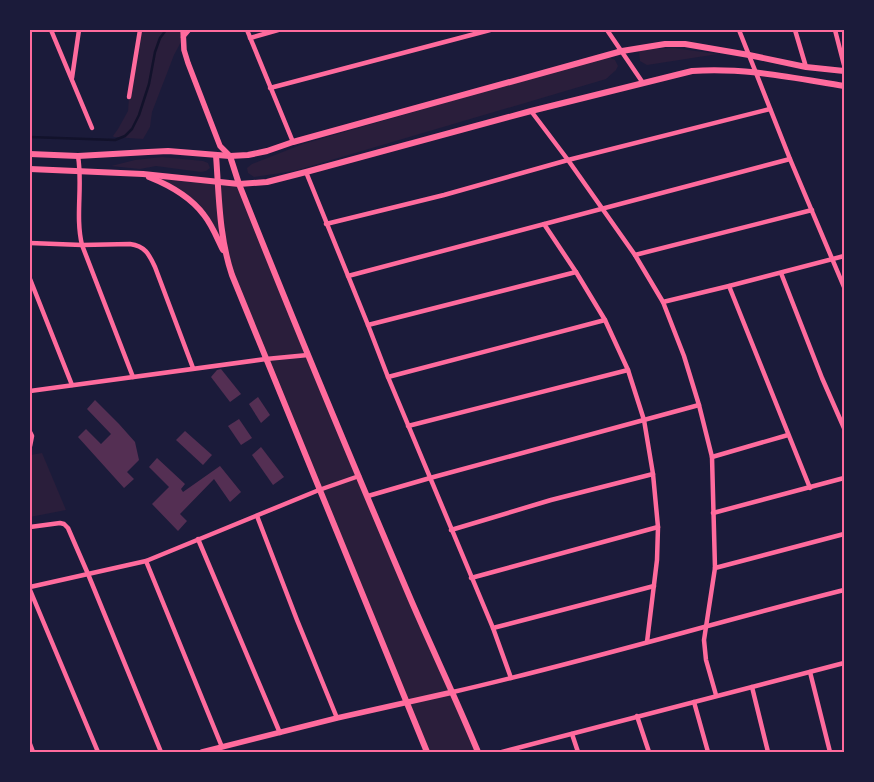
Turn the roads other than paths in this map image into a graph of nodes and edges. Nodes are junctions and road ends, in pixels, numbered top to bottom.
1 (52, 30) edge
2 (79, 30) edge
3 (140, 30) edge
4 (183, 30) edge
5 (189, 30) edge
6 (247, 30) edge
7 (278, 30) edge
8 (490, 30) edge
9 (607, 30) edge
10 (739, 30) edge
11 (795, 30) edge
12 (836, 30) edge
13 (183, 38) junction
14 (250, 38) junction
15 (622, 51) junction
16 (749, 55) junction
17 (844, 65) edge
18 (806, 67) junction
19 (844, 71) edge
20 (756, 72) junction
21 (72, 78) junction
22 (643, 82) junction
23 (844, 86) edge
24 (270, 88) junction
25 (129, 97) dead end
26 (770, 109) junction
27 (531, 111) junction
28 (92, 128) dead end
29 (293, 142) junction
30 (220, 146) junction
31 (30, 154) edge
32 (216, 155) junction
33 (78, 156) junction
34 (230, 156) junction
35 (790, 159) junction
36 (568, 160) junction
37 (30, 169) edge
38 (80, 171) junction
39 (306, 172) junction
40 (143, 174) junction
41 (218, 182) junction
42 (239, 184) junction
43 (602, 209) junction
44 (812, 210) junction
45 (326, 224) junction
46 (544, 224) junction
47 (30, 243) edge
48 (82, 245) junction
49 (635, 255) junction
50 (844, 256) edge
51 (226, 258) junction
52 (833, 260) junction
53 (576, 272) junction
54 (781, 273) junction
55 (348, 276) junction
56 (30, 279) edge
57 (729, 286) junction
58 (844, 286) edge
59 (663, 302) junction
60 (604, 320) junction
61 (368, 325) junction
62 (308, 355) junction
63 (266, 358) junction
64 (193, 368) junction
65 (628, 370) junction
66 (388, 377) junction
67 (133, 378) junction
68 (72, 384) junction
69 (30, 391) edge
70 (699, 405) junction
71 (644, 420) junction
72 (408, 426) junction
73 (844, 428) edge
74 (30, 432) edge
75 (788, 435) junction
76 (30, 446) edge
77 (712, 457) junction
78 (653, 474) junction
79 (359, 476) junction
80 (430, 478) junction
81 (844, 478) edge
82 (810, 488) junction
83 (319, 490) junction
84 (368, 496) junction
85 (713, 513) junction
86 (257, 516) junction
87 (30, 527) edge
88 (658, 527) junction
89 (452, 530) junction
90 (844, 534) edge
91 (198, 539) junction
92 (146, 561) junction
93 (715, 568) junction
94 (88, 574) junction
95 (472, 578) junction
96 (654, 586) junction
97 (30, 588) edge
98 (844, 590) edge
99 (707, 625) junction
100 (493, 628) junction
101 (647, 642) junction
102 (844, 663) edge
103 (810, 672) junction
104 (511, 678) junction
105 (752, 687) junction
106 (453, 692) junction
107 (716, 695) junction
108 (406, 702) junction
109 (694, 702) junction
110 (637, 716) junction
111 (337, 718) junction
112 (280, 733) junction
113 (572, 734) junction
114 (30, 744) edge
115 (222, 747) junction
116 (33, 752) edge
117 (98, 752) edge
118 (161, 752) edge
119 (202, 752) edge
120 (427, 752) edge
121 (478, 752) edge
122 (502, 752) edge
123 (578, 752) edge
124 (649, 752) edge
125 (708, 752) edge
126 (768, 752) edge
127 (830, 752) edge

1 - 21 street
2 - 21 street
3 - 25 street
4 - 13 street
5 - 13 street
6 - 14 street
7 - 14 street
8 - 24 street
9 - 15 street
10 - 16 street
11 - 18 street
12 - 17 street
13 - 30 street
14 - 24 street
15 - 16 main road
15 - 22 street
15 - 29 main road
16 - 18 main road
16 - 20 street
18 - 19 main road
20 - 22 main road
20 - 23 main road
20 - 26 street
21 - 28 street
22 - 27 main road
24 - 29 street
26 - 35 street
26 - 36 street
27 - 36 street
27 - 39 main road
29 - 34 main road
30 - 32 street
30 - 34 street
31 - 33 main road
32 - 33 main road
32 - 34 main road
32 - 41 main road
33 - 38 street
34 - 42 main road
35 - 43 street
35 - 44 street
36 - 43 street
36 - 45 street
37 - 38 main road
38 - 40 main road
38 - 48 street
39 - 42 main road
39 - 45 street
40 - 41 main road
40 - 51 main road
41 - 42 main road
41 - 51 main road
42 - 62 main road
43 - 46 street
43 - 49 street
44 - 49 street
44 - 52 street
45 - 55 street
46 - 53 street
46 - 55 street
47 - 48 street
48 - 64 street
48 - 67 street
49 - 59 street
50 - 52 street
51 - 63 main road
52 - 54 street
52 - 58 street
53 - 60 street
53 - 61 street
54 - 57 street
54 - 73 street
55 - 61 street
56 - 68 street
57 - 59 street
57 - 75 street
59 - 70 street
60 - 65 street
60 - 66 street
61 - 66 street
62 - 63 street
62 - 79 main road
63 - 64 street
63 - 83 main road
64 - 67 street
65 - 71 street
65 - 72 street
66 - 72 street
67 - 68 street
68 - 69 street
70 - 71 street
70 - 77 street
71 - 78 street
71 - 80 street
72 - 80 street
74 - 76 street
75 - 77 street
75 - 82 street
77 - 85 street
78 - 88 street
78 - 89 street
79 - 83 street
79 - 84 main road
80 - 84 street
80 - 89 street
81 - 82 street
82 - 85 street
83 - 86 street
83 - 108 main road
84 - 106 main road
85 - 93 street
86 - 91 street
86 - 111 street
87 - 94 street
88 - 95 street
88 - 96 street
89 - 95 street
90 - 93 street
91 - 92 street
91 - 112 street
92 - 94 street
92 - 115 street
93 - 99 street
94 - 97 street
94 - 118 street
95 - 100 street
96 - 100 street
96 - 101 street
97 - 117 street
98 - 99 street
99 - 101 street
99 - 107 street
100 - 104 street
101 - 104 street
102 - 103 street
103 - 105 street
103 - 127 street
104 - 106 street
105 - 107 street
105 - 126 street
106 - 108 street
106 - 121 main road
107 - 109 street
108 - 111 street
108 - 120 main road
109 - 110 street
109 - 125 street
110 - 113 street
110 - 124 street
111 - 112 street
112 - 115 street
113 - 122 street
113 - 123 street
114 - 116 street
115 - 119 street

